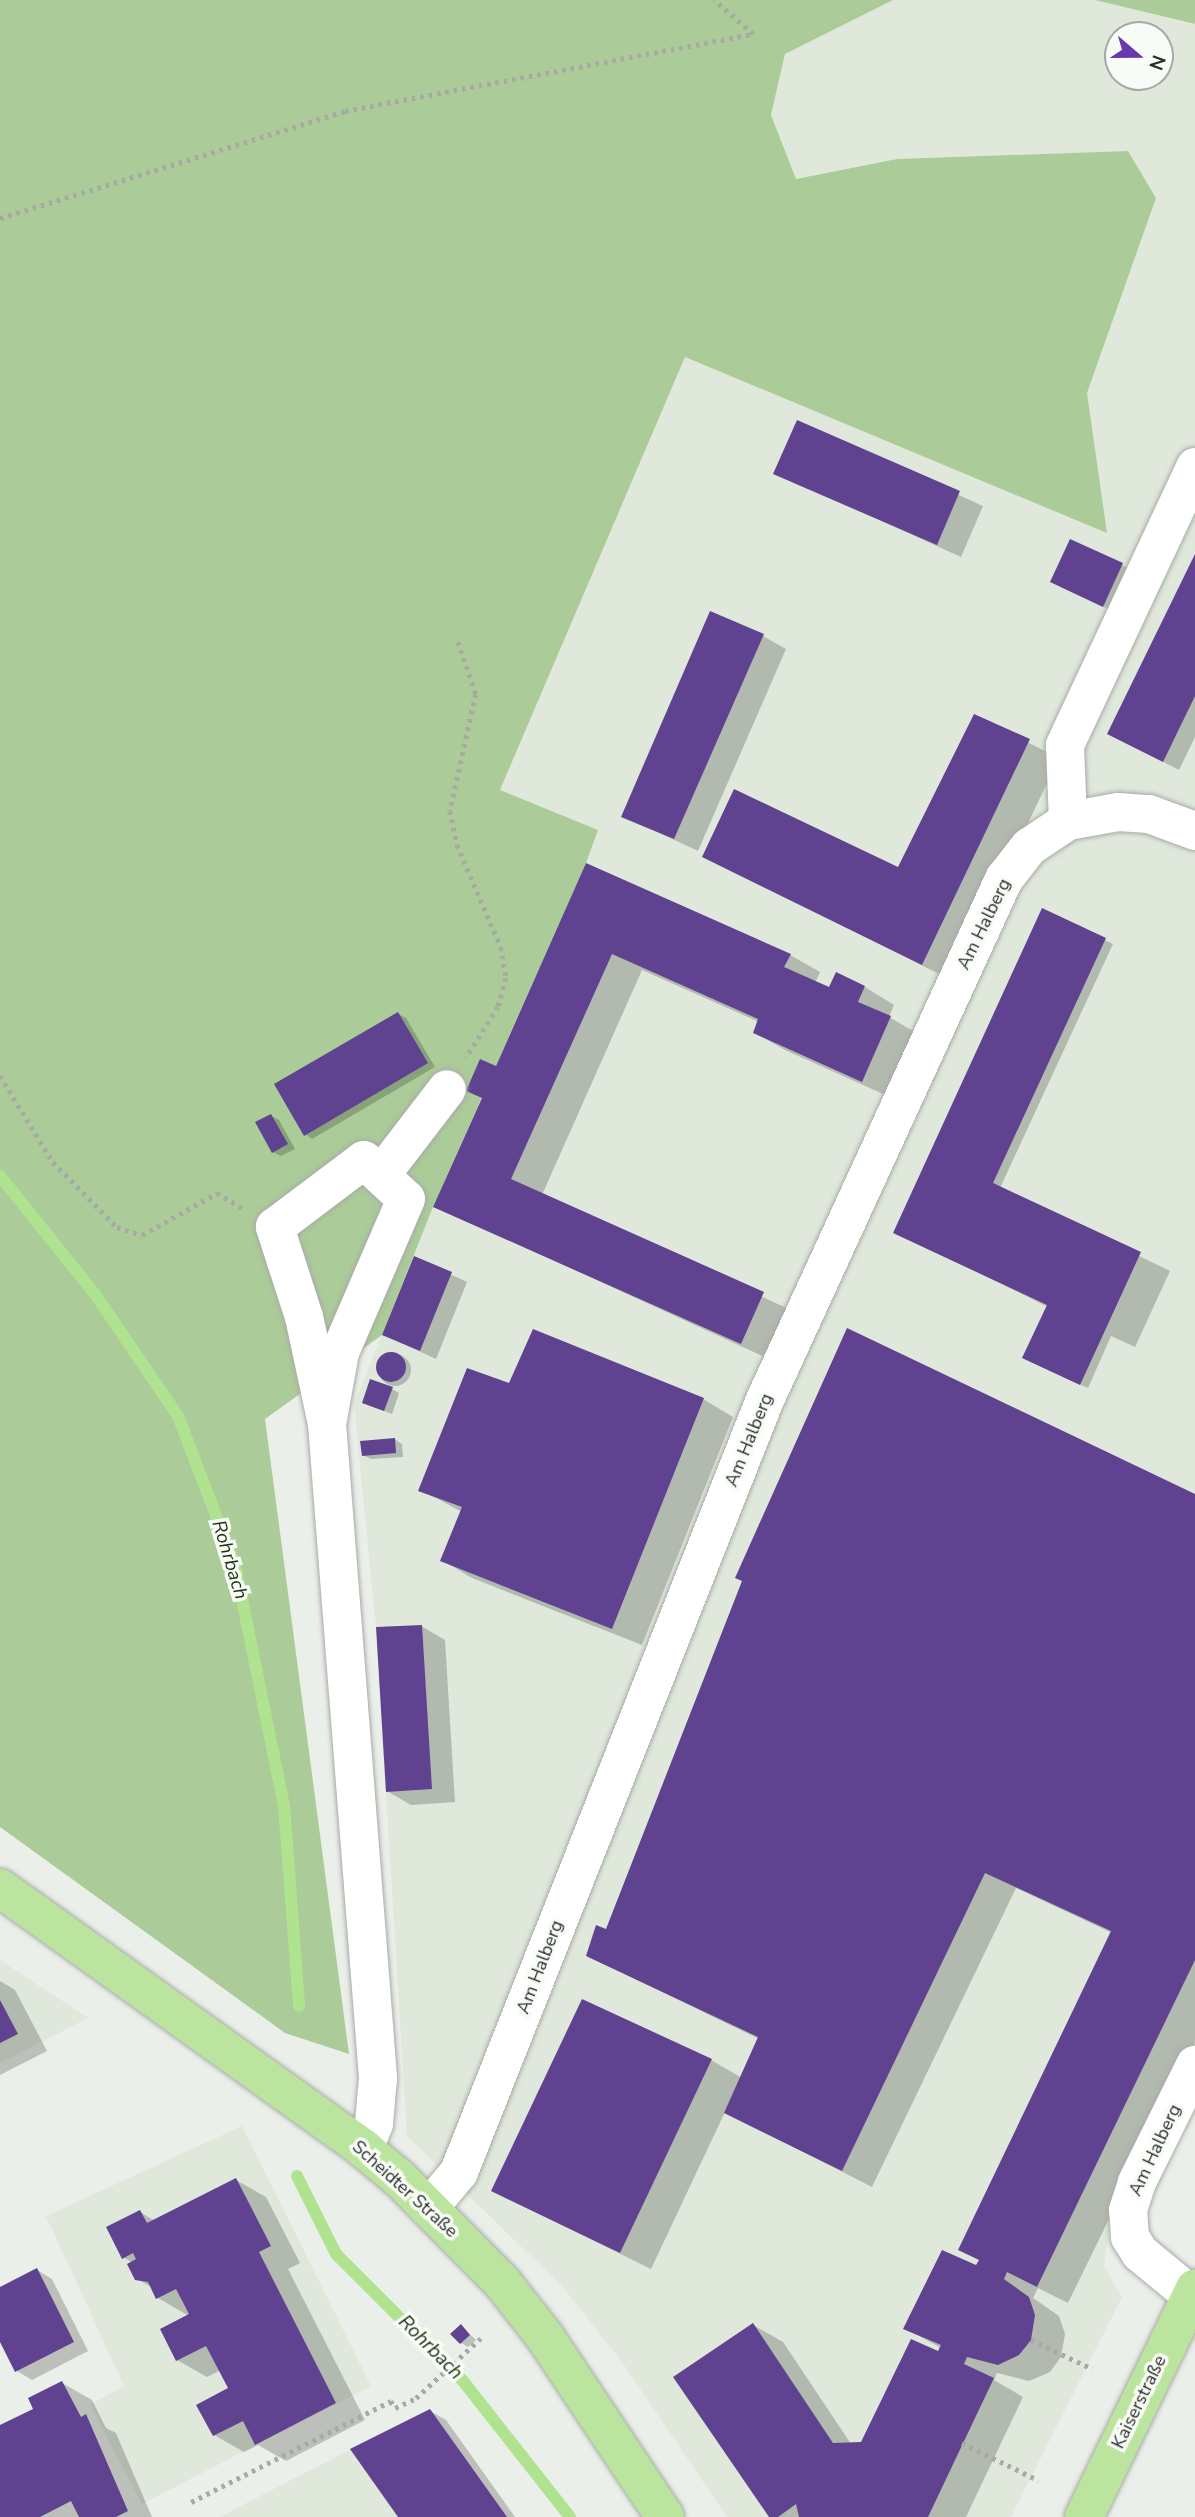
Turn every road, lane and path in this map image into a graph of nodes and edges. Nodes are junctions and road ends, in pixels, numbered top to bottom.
1 (714, 0) edge
2 (0, 218) edge
3 (1195, 467) edge
4 (458, 642) dead end
5 (1068, 821) junction
6 (1195, 831) edge
7 (0, 1076) edge
8 (447, 1088) joint
9 (381, 1175) junction
10 (275, 1227) junction
11 (327, 1424) junction
12 (0, 1888) edge
13 (1195, 2065) edge
14 (364, 2149) junction
15 (429, 2208) junction
16 (1193, 2291) edge
17 (481, 2337) dead end
18 (1031, 2340) dead end
19 (1093, 2369) dead end
20 (962, 2443) dead end
21 (1038, 2480) dead end
22 (191, 2502) dead end
23 (665, 2517) edge
24 (1084, 2517) edge

1 - 2 path
3 - 5 street
4 - 8 path
5 - 6 street, Am Halberg
5 - 15 street, Am Halberg
7 - 10 path
8 - 9 street
9 - 10 street
9 - 11 street
10 - 11 street
11 - 14 street
12 - 14 main road, Scheidter Straße
13 - 16 street, Am Halberg
14 - 15 main road, Scheidter Straße
15 - 23 main road, Scheidter Straße
16 - 24 main road, Kaiserstraße
17 - 22 path
18 - 19 path
20 - 21 path

